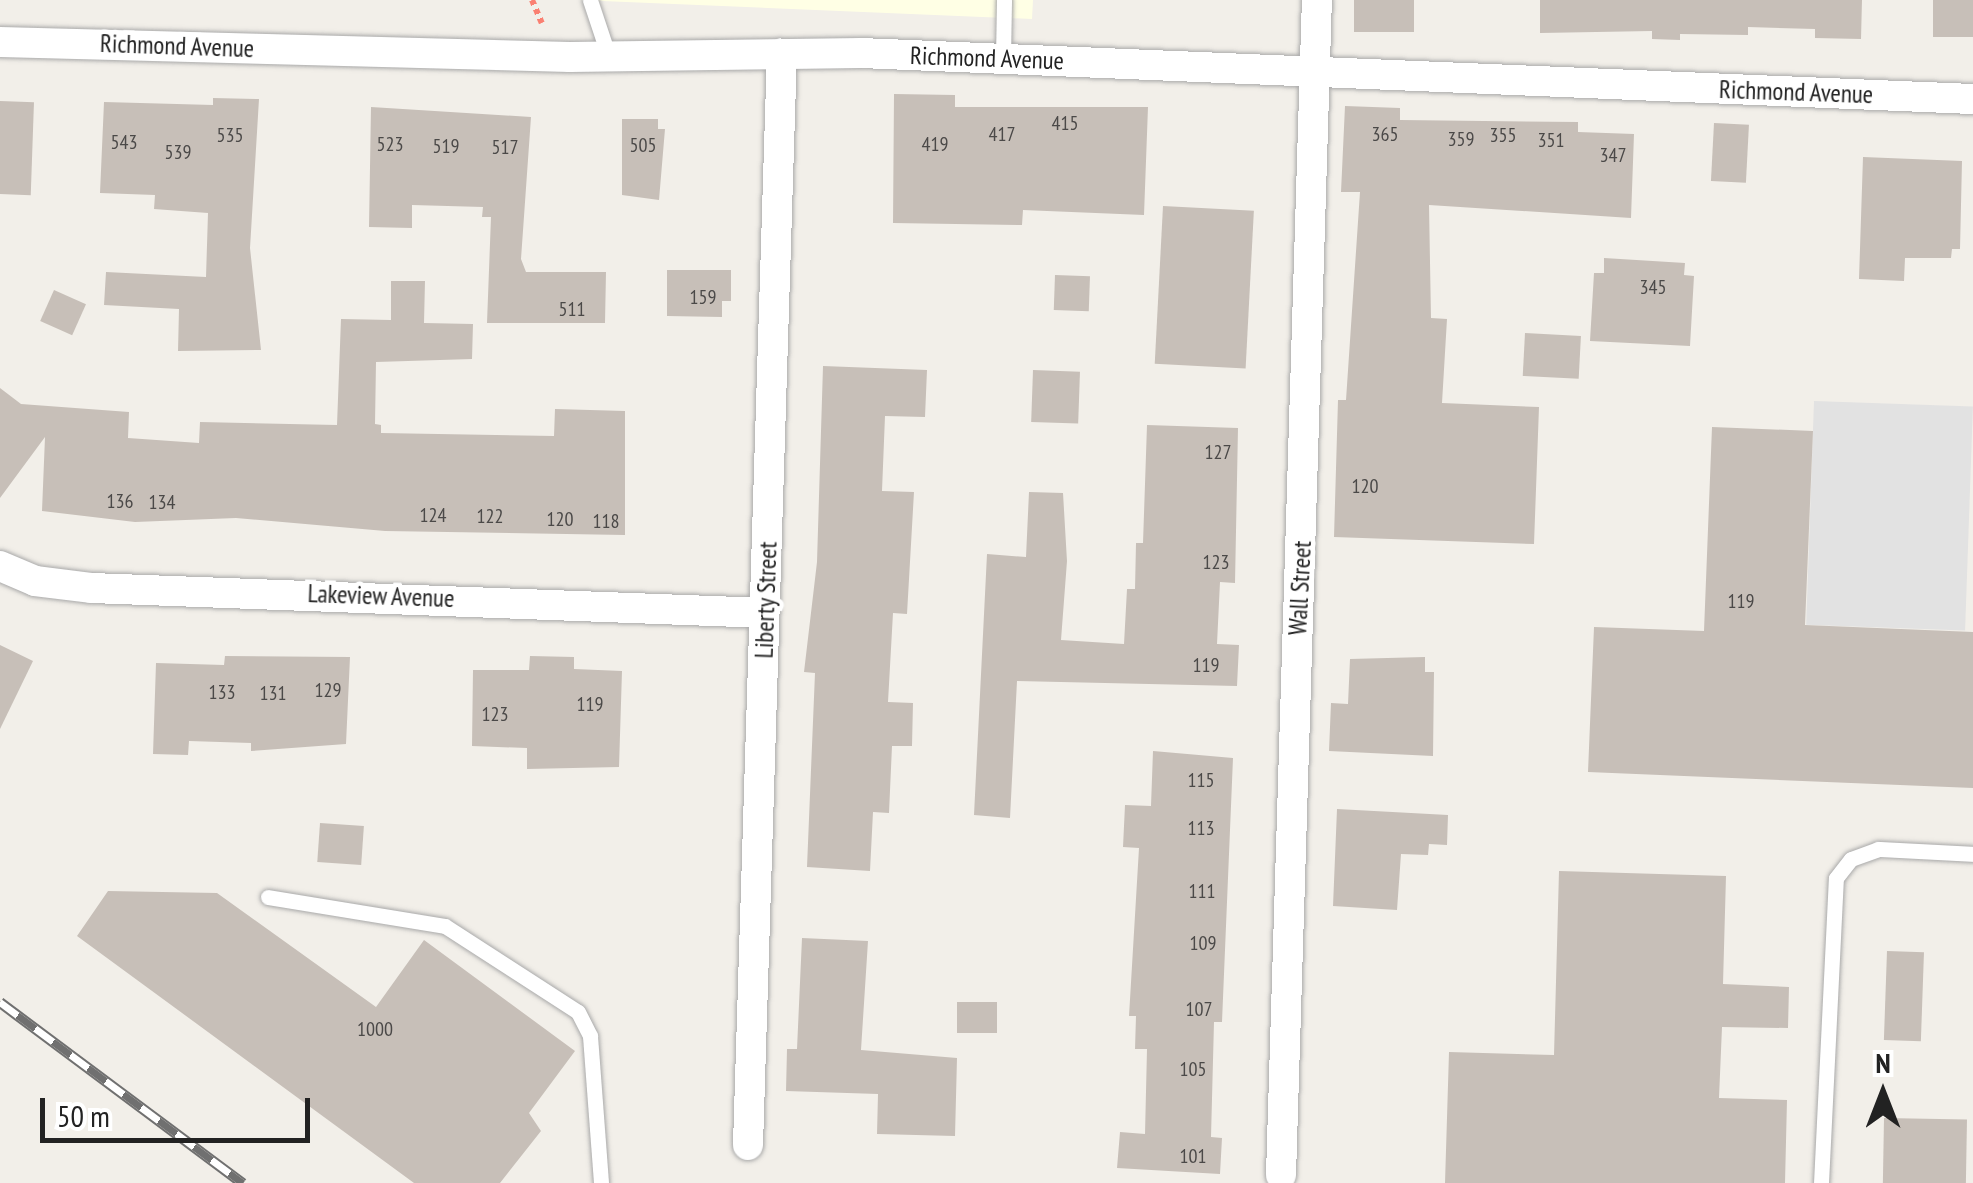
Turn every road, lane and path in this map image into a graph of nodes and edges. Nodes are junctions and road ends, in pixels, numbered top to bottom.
1 (590, 0) edge
2 (1004, 0) edge
3 (1317, 0) edge
4 (0, 42) edge
5 (782, 54) junction
6 (609, 56) junction
7 (1004, 58) junction
8 (1315, 73) junction
9 (1973, 99) edge
10 (0, 566) edge
11 (765, 613) junction
12 (1973, 854) edge
13 (268, 897) dead end
14 (748, 1145) dead end
15 (1282, 1176) dead end
16 (602, 1183) edge
17 (1820, 1183) edge

1 - 6 lane
2 - 7 lane
3 - 8 street, Wall Street
4 - 6 street, Richmond Avenue
5 - 6 street, Richmond Avenue
5 - 7 street, Richmond Avenue
5 - 11 street, Liberty Street
7 - 8 street, Richmond Avenue
8 - 9 street, Richmond Avenue
8 - 15 street, Wall Street
10 - 11 street, Lakeview Avenue
11 - 14 street, Liberty Street
12 - 17 lane
13 - 16 lane

